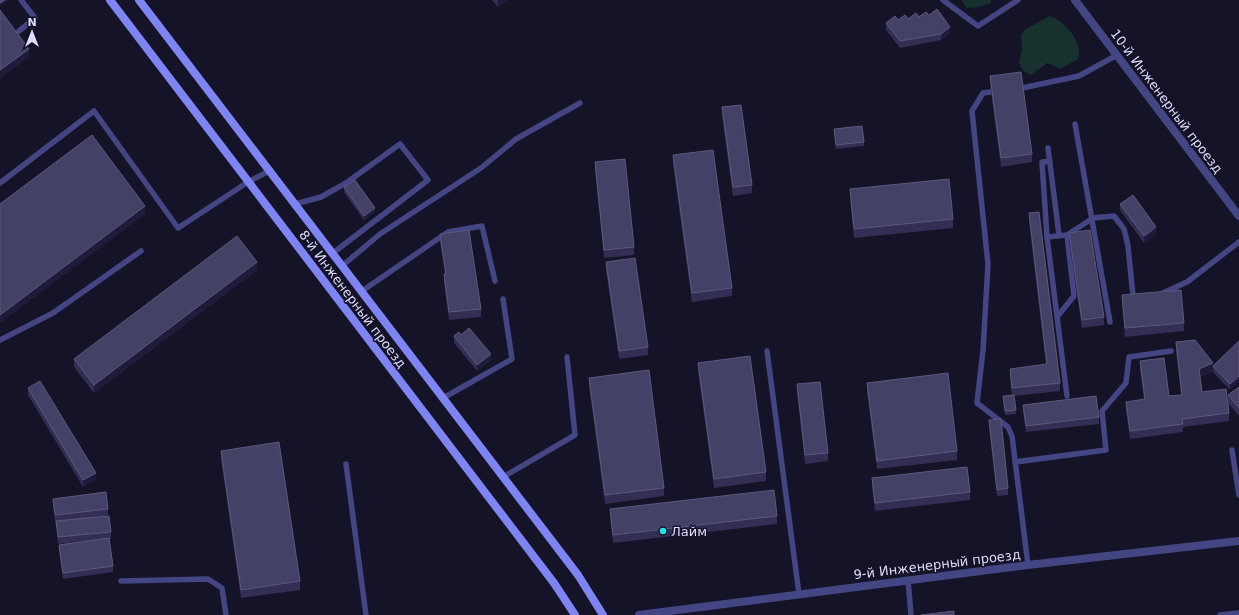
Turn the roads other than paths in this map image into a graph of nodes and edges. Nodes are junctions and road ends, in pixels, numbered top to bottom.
1 (21, 0) edge
2 (110, 0) edge
3 (139, 0) edge
4 (943, 0) edge
5 (1018, 0) edge
6 (1075, 0) edge
7 (19, 31) dead end
8 (1117, 55) junction
9 (1022, 88) edge
10 (991, 92) edge
11 (580, 103) dead end
12 (1075, 124) dead end
13 (1048, 148) dead end
14 (1050, 161) junction
15 (269, 170) junction
16 (248, 182) junction
17 (0, 183) edge
18 (295, 204) junction
19 (1239, 216) edge
20 (1092, 218) junction
21 (1059, 235) junction
22 (1066, 235) junction
23 (1047, 237) junction
24 (1239, 242) edge
25 (141, 251) dead end
26 (333, 253) junction
27 (342, 266) junction
28 (496, 281) dead end
29 (362, 291) junction
30 (1158, 294) edge
31 (1145, 296) edge
32 (503, 299) dead end
33 (1057, 317) junction
34 (1110, 322) dead end
35 (0, 340) edge
36 (767, 351) dead end
37 (1171, 351) dead end
38 (567, 357) dead end
39 (1067, 396) dead end
40 (443, 398) junction
41 (1232, 450) dead end
42 (1015, 462) junction
43 (346, 464) dead end
44 (503, 477) junction
45 (1239, 495) edge
46 (1239, 541) edge
47 (1028, 565) junction
48 (908, 580) junction
49 (121, 581) dead end
50 (800, 594) junction
51 (1239, 613) edge
52 (226, 615) edge
53 (366, 615) edge
54 (575, 615) edge
55 (603, 615) edge
56 (639, 615) edge
57 (911, 615) edge
58 (1220, 615) edge

1 - 7 lane
2 - 16 street, 8-й Инженерный проезд
3 - 15 street, 8-й Инженерный проезд
4 - 5 lane
6 - 8 street, 10-й Инженерный проезд
8 - 9 lane
8 - 19 street, 10-й Инженерный проезд
10 - 42 lane
11 - 27 lane
12 - 20 lane
13 - 14 lane
14 - 21 lane
14 - 23 lane
15 - 16 lane
15 - 18 street, 8-й Инженерный проезд
16 - 17 lane
16 - 54 street, 8-й Инженерный проезд
18 - 26 street, 8-й Инженерный проезд
18 - 26 lane
20 - 22 lane
20 - 31 lane
20 - 34 lane
21 - 22 lane
21 - 23 lane
22 - 33 lane
23 - 33 lane
24 - 30 lane
25 - 35 lane
26 - 27 street, 8-й Инженерный проезд
27 - 29 street, 8-й Инженерный проезд
28 - 29 lane
29 - 40 street, 8-й Инженерный проезд
32 - 40 lane
33 - 39 lane
36 - 50 lane
37 - 42 lane
38 - 44 lane
40 - 44 street, 8-й Инженерный проезд
41 - 45 lane
42 - 47 lane
43 - 53 lane
44 - 55 street, 8-й Инженерный проезд
46 - 47 street, 9-й Инженерный проезд
47 - 48 street, 9-й Инженерный проезд
48 - 50 street, 9-й Инженерный проезд
48 - 57 lane
49 - 52 lane
50 - 56 street, 9-й Инженерный проезд
51 - 58 lane

